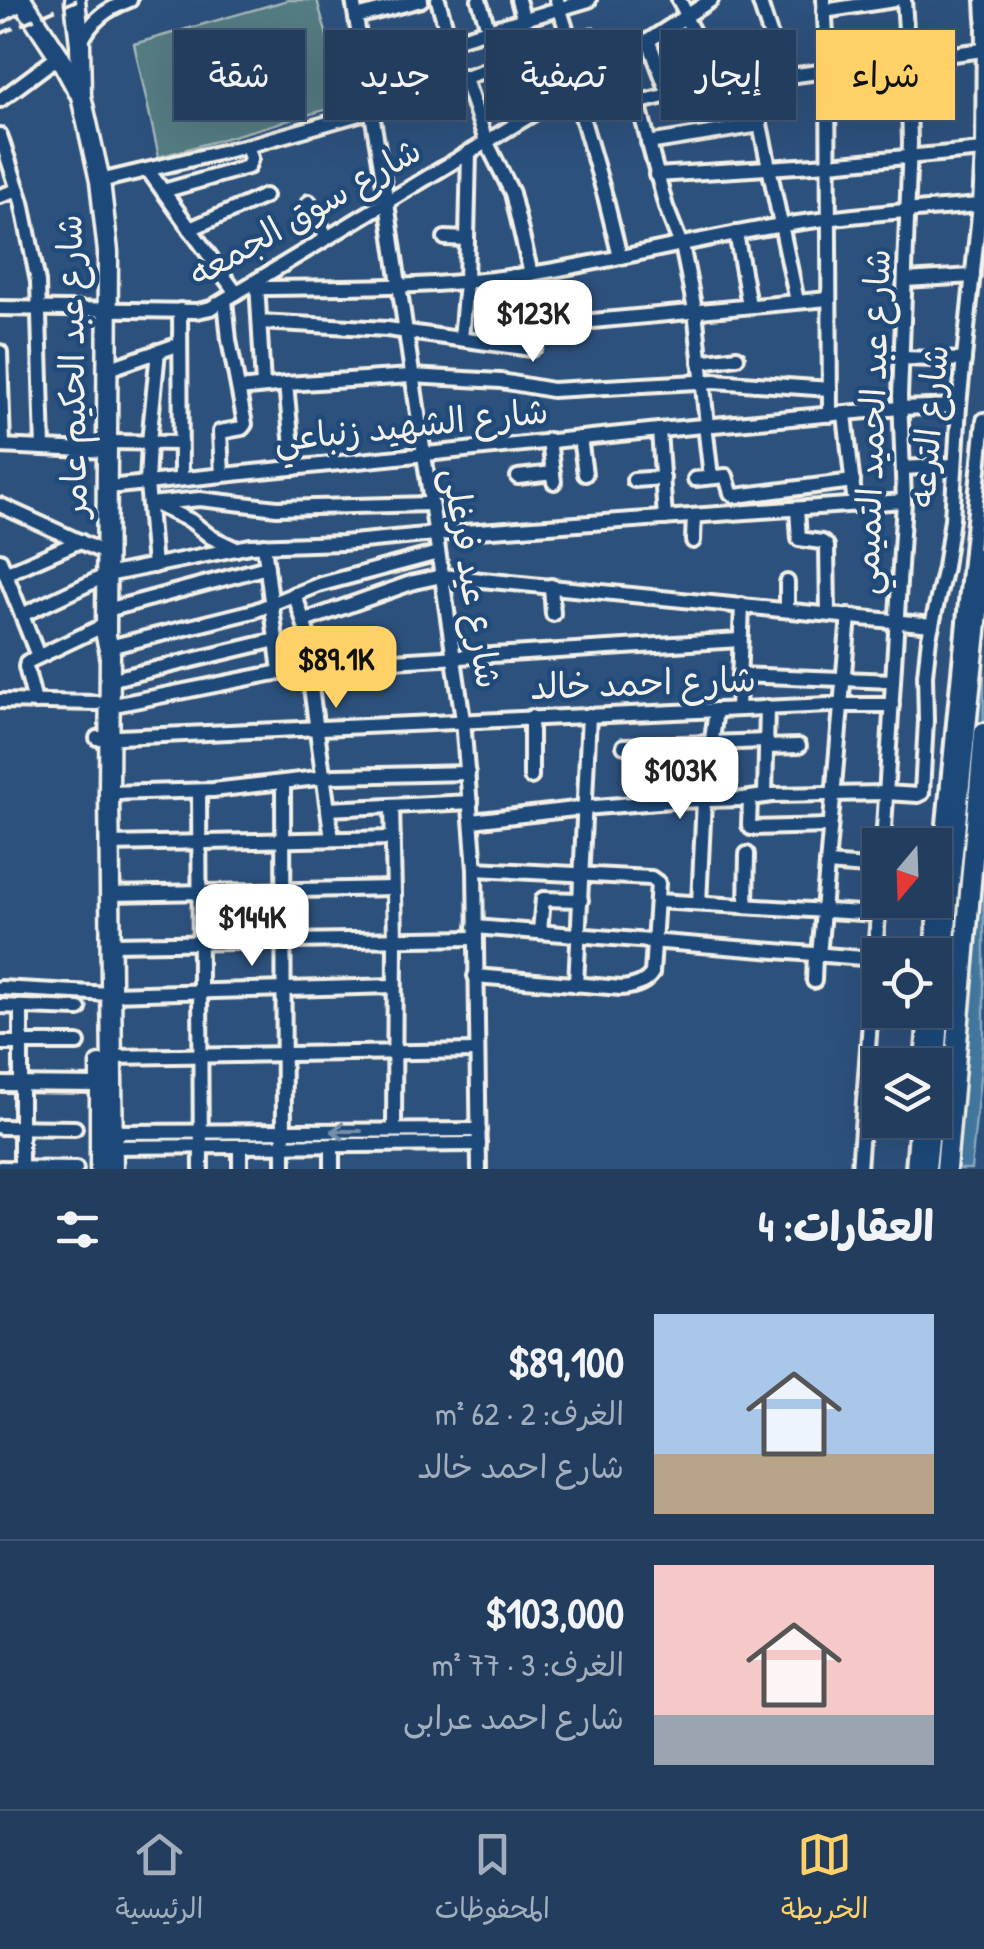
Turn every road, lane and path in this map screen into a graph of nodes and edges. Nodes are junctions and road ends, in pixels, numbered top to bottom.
1 (76, 0) edge
2 (130, 0) edge
3 (353, 0) edge
4 (420, 0) edge
5 (438, 0) edge
6 (479, 0) edge
7 (518, 0) edge
8 (589, 0) edge
9 (680, 0) edge
10 (711, 0) edge
11 (760, 0) edge
12 (894, 0) edge
13 (904, 0) edge
14 (983, 0) edge
15 (400, 2) edge
16 (10, 5) edge
17 (558, 5) edge
18 (824, 5) edge
19 (686, 16) junction
20 (356, 17) junction
21 (524, 20) junction
22 (984, 22) edge
23 (358, 30) edge
24 (447, 30) edge
25 (488, 30) joint
26 (566, 30) edge
27 (693, 30) edge
28 (769, 30) edge
29 (826, 30) edge
30 (906, 30) edge
31 (650, 42) junction
32 (80, 44) junction
33 (641, 48) edge
34 (984, 50) edge
35 (955, 54) edge
36 (60, 56) junction
37 (661, 72) edge
38 (466, 82) edge
39 (81, 96) junction
40 (0, 100) edge
41 (641, 113) edge
42 (338, 120) edge
43 (375, 120) edge
44 (522, 120) edge
45 (583, 120) edge
46 (759, 120) edge
47 (829, 120) edge
48 (909, 120) edge
49 (760, 125) junction
50 (0, 135) edge
51 (486, 141) junction
52 (648, 143) junction
53 (247, 146) junction
54 (984, 150) edge
55 (469, 152) junction
56 (910, 156) junction
57 (829, 164) junction
58 (769, 168) junction
59 (148, 170) junction
60 (656, 174) junction
61 (100, 182) junction
62 (18, 190) junction
63 (163, 191) junction
64 (0, 196) edge
65 (265, 196) dead end
66 (310, 202) dead end
67 (387, 202) junction
68 (980, 205) junction
69 (908, 210) junction
70 (828, 219) junction
71 (783, 225) junction
72 (190, 229) junction
73 (736, 234) junction
74 (327, 238) junction
75 (446, 238) dead end
76 (467, 239) junction
77 (681, 244) junction
78 (620, 257) junction
79 (532, 274) junction
80 (512, 276) junction
81 (973, 276) junction
82 (905, 280) junction
83 (466, 282) junction
84 (257, 284) junction
85 (399, 287) junction
86 (230, 296) junction
87 (828, 299) junction
88 (798, 301) junction
89 (749, 306) junction
90 (0, 308) edge
91 (40, 308) junction
92 (108, 309) junction
93 (180, 310) junction
94 (695, 310) junction
95 (260, 322) junction
96 (536, 328) junction
97 (405, 331) junction
98 (461, 339) junction
99 (180, 344) junction
100 (0, 352) edge
101 (158, 352) junction
102 (738, 357) dead end
103 (902, 358) junction
104 (964, 360) junction
105 (700, 362) junction
106 (108, 369) junction
107 (411, 376) junction
108 (702, 382) junction
109 (286, 384) junction
110 (264, 385) junction
111 (239, 389) junction
112 (830, 389) junction
113 (959, 406) junction
114 (900, 408) junction
115 (845, 414) junction
116 (830, 416) junction
117 (984, 420) edge
118 (706, 425) junction
119 (659, 430) junction
120 (580, 438) junction
121 (550, 440) junction
122 (148, 442) junction
123 (180, 443) junction
124 (2, 446) edge
125 (108, 446) junction
126 (43, 448) junction
127 (422, 455) junction
128 (955, 465) junction
129 (294, 468) junction
130 (903, 468) junction
131 (586, 474) dead end
132 (222, 475) junction
133 (711, 477) junction
134 (518, 478) dead end
135 (662, 478) junction
136 (181, 479) junction
137 (695, 479) dead end
138 (634, 480) dead end
139 (852, 481) junction
140 (147, 483) junction
141 (108, 487) junction
142 (904, 501) junction
143 (152, 504) junction
144 (430, 504) junction
145 (855, 504) junction
146 (0, 505) edge
147 (797, 509) junction
148 (694, 516) junction
149 (666, 518) junction
150 (435, 534) junction
151 (80, 541) junction
152 (692, 541) dead end
153 (264, 545) junction
154 (236, 549) junction
155 (438, 553) junction
156 (107, 554) junction
157 (984, 556) edge
158 (154, 566) junction
159 (267, 566) junction
160 (3, 567) edge
161 (107, 575) junction
162 (442, 576) junction
163 (787, 582) dead end
164 (551, 586) junction
165 (294, 594) junction
166 (272, 605) junction
167 (742, 606) junction
168 (787, 610) junction
169 (552, 614) dead end
170 (828, 614) junction
171 (22, 615) junction
172 (849, 616) junction
173 (304, 621) junction
174 (896, 621) junction
175 (932, 624) junction
176 (107, 629) junction
177 (276, 640) junction
178 (740, 640) junction
179 (38, 656) junction
180 (455, 657) junction
181 (310, 666) junction
182 (280, 671) junction
183 (739, 674) junction
184 (843, 679) junction
185 (109, 680) junction
186 (893, 681) junction
187 (0, 701) edge
188 (34, 702) junction
189 (103, 704) junction
190 (841, 704) junction
191 (892, 706) junction
192 (767, 707) junction
193 (738, 709) junction
194 (716, 710) junction
195 (589, 715) junction
196 (531, 718) junction
197 (463, 720) junction
198 (317, 727) junction
199 (984, 733) edge
200 (103, 738) junction
201 (712, 743) junction
202 (766, 744) junction
203 (624, 746) dead end
204 (799, 746) dead end
205 (468, 773) junction
206 (324, 777) junction
207 (530, 777) dead end
208 (283, 783) junction
209 (199, 791) junction
210 (108, 793) junction
211 (834, 794) junction
212 (886, 794) junction
213 (765, 796) junction
214 (750, 799) junction
215 (704, 800) junction
216 (471, 802) junction
217 (392, 806) junction
218 (583, 808) junction
219 (328, 809) junction
220 (472, 822) junction
221 (830, 826) junction
222 (884, 828) edge
223 (392, 838) junction
224 (283, 840) junction
225 (332, 840) junction
226 (199, 842) junction
227 (109, 844) junction
228 (747, 854) dead end
229 (827, 864) junction
230 (862, 867) edge
231 (475, 869) junction
232 (582, 874) junction
233 (394, 888) junction
234 (283, 890) junction
235 (200, 892) junction
236 (110, 894) junction
237 (581, 900) junction
238 (657, 901) junction
239 (698, 903) junction
240 (746, 906) junction
241 (823, 911) junction
242 (862, 913) edge
243 (540, 931) junction
244 (475, 932) junction
245 (580, 934) junction
246 (933, 938) edge
247 (394, 939) junction
248 (284, 941) junction
249 (655, 942) junction
250 (200, 943) junction
251 (111, 944) junction
252 (817, 955) junction
253 (862, 958) edge
254 (475, 976) junction
255 (814, 981) dead end
256 (576, 984) junction
257 (394, 986) junction
258 (0, 988) edge
259 (284, 989) junction
260 (200, 991) junction
261 (106, 994) junction
262 (0, 1006) edge
263 (21, 1007) junction
264 (79, 1009) dead end
265 (870, 1028) edge
266 (0, 1043) edge
267 (21, 1043) junction
268 (78, 1043) dead end
269 (937, 1048) edge
270 (478, 1051) junction
271 (394, 1053) junction
272 (284, 1054) junction
273 (201, 1056) junction
274 (112, 1057) junction
275 (0, 1084) edge
276 (21, 1084) junction
277 (100, 1086) junction
278 (0, 1127) edge
279 (21, 1127) junction
280 (75, 1128) dead end
281 (394, 1130) junction
282 (479, 1137) junction
283 (284, 1138) junction
284 (917, 1138) edge
285 (929, 1138) edge
286 (201, 1139) junction
287 (106, 1140) junction
288 (332, 1145) junction
289 (240, 1146) junction
290 (0, 1168) edge
291 (21, 1168) edge
292 (76, 1169) edge
293 (100, 1169) edge
294 (113, 1169) edge
295 (201, 1169) edge
296 (240, 1169) edge
297 (284, 1169) edge
298 (332, 1169) edge
299 (479, 1169) edge
300 (860, 1169) edge
301 (914, 1169) edge
302 (926, 1169) edge
303 (946, 1169) edge

1 - 32 street, شارع عبد الحكيم عامر
2 - 32 street
3 - 20 street, شارع عيد فرغلى
4 - 15 street
5 - 24 street
6 - 25 street
7 - 21 street
8 - 17 street
9 - 19 street
10 - 19 street, شارع سوق الجمعه
11 - 28 street
12 - 18 street
13 - 30 street, شارع عبد الحميد التميمي
14 - 22 street, شارع الترعه
15 - 20 street
16 - 36 street, شارع عبد الحكيم عامر
17 - 21 street
17 - 26 street
18 - 29 street
19 - 27 street
19 - 31 street, شارع سوق الجمعه
20 - 23 street, شارع عيد فرغلى
21 - 25 street
22 - 34 street, شارع الترعه
31 - 33 street, شارع سوق الجمعه
31 - 37 street
32 - 39 street, شارع عبد الحكيم عامر
34 - 35 street
34 - 54 street, شارع الترعه
36 - 39 street, شارع عبد الحكيم عامر
36 - 40 street
38 - 51 street
39 - 61 street, شارع عبد الحكيم عامر
41 - 52 street
42 - 53 street
43 - 67 street, شارع عيد فرغلى
44 - 51 street, شارع سوق الجمعه
45 - 78 street
46 - 49 street
47 - 57 street
48 - 56 street, شارع عبد الحميد التميمي
49 - 52 street
49 - 58 street
50 - 62 street
51 - 55 street, شارع سوق الجمعه
51 - 79 street
52 - 60 street
53 - 59 street
53 - 63 street
54 - 56 street
54 - 68 street, شارع الترعه
55 - 67 street, شارع سوق الجمعه
55 - 76 street
56 - 57 street
56 - 69 street, شارع عبد الحميد التميمي
57 - 58 street
57 - 70 street
58 - 60 street
58 - 71 street
59 - 61 street
59 - 63 street
60 - 77 street
61 - 92 street, شارع عبد الحكيم عامر
62 - 64 street
62 - 91 street
63 - 72 street
65 - 72 street
66 - 74 street
67 - 74 street, شارع سوق الجمعه
67 - 85 street, شارع عيد فرغلى
68 - 69 street
68 - 81 street, شارع الترعه
69 - 70 street
69 - 82 street, شارع عبد الحميد التميمي
70 - 71 street
70 - 87 street
71 - 73 street
71 - 88 street
72 - 86 street
73 - 77 street
73 - 89 street
74 - 84 street, شارع سوق الجمعه
75 - 76 street
76 - 83 street
77 - 78 street
77 - 94 street
78 - 79 street
79 - 80 street
80 - 83 street
80 - 96 street
81 - 82 street
81 - 104 street, شارع الترعه
82 - 103 street, شارع عبد الحميد التميمي
83 - 85 street
83 - 98 street
84 - 85 street
84 - 86 street, شارع سوق الجمعه
84 - 95 street
85 - 97 street, شارع عيد فرغلى
86 - 93 street, شارع سوق الجمعه
86 - 111 street
87 - 88 street
87 - 112 street
88 - 89 street
89 - 94 street
90 - 91 street, شارع سوق الجمعه
91 - 92 street, شارع سوق الجمعه
91 - 126 street
92 - 93 street, شارع سوق الجمعه
92 - 106 street, شارع عبد الحكيم عامر
93 - 99 street
94 - 96 street
94 - 105 street
95 - 97 street
95 - 110 street
96 - 98 street
97 - 98 street
97 - 107 street, شارع عيد فرغلى
99 - 101 street
99 - 123 street
100 - 124 street
101 - 106 street
101 - 122 street
102 - 105 street
103 - 104 street
103 - 114 street, شارع عبد الحميد التميمي
104 - 113 street, شارع الترعه
105 - 108 street
106 - 125 street, شارع عبد الحكيم عامر
107 - 108 street
107 - 109 street
107 - 127 street, شارع عيد فرغلى
108 - 112 street
108 - 118 street
109 - 110 street
109 - 129 street
110 - 111 street
111 - 132 street
112 - 116 street
113 - 114 street, شارع الشهيد زنباعي
113 - 128 street, شارع الترعه
114 - 115 street, شارع الشهيد زنباعي
114 - 130 street, شارع عبد الحميد التميمي
115 - 116 street, شارع الشهيد زنباعي
115 - 139 street
116 - 118 street, شارع الشهيد زنباعي
117 - 246 street
118 - 119 street, شارع الشهيد زنباعي
118 - 133 street
119 - 120 street, شارع الشهيد زنباعي
119 - 135 street
120 - 121 street, شارع الشهيد زنباعي
120 - 131 street
121 - 127 street, شارع الشهيد زنباعي
121 - 134 street
122 - 123 street
122 - 125 street
122 - 140 street
123 - 136 street
124 - 126 street
125 - 126 street
125 - 141 street, شارع عبد الحكيم عامر
127 - 129 street, شارع الشهيد زنباعي
127 - 144 street, شارع عيد فرغلى
128 - 130 street
128 - 175 street, شارع الترعه
129 - 132 street, شارع الشهيد زنباعي
130 - 142 street, شارع عبد الحميد التميمي
132 - 136 street, شارع الشهيد زنباعي
133 - 137 street
133 - 139 street
135 - 138 street
135 - 149 street
136 - 140 street, شارع الشهيد زنباعي
139 - 145 street
140 - 141 street, شارع الشهيد زنباعي
140 - 143 street
141 - 156 street, شارع عبد الحكيم عامر
142 - 145 street
142 - 174 street, شارع عبد الحميد التميمي
143 - 144 street
143 - 154 street
143 - 158 street
144 - 150 street, شارع عيد فرغلى
145 - 147 street
146 - 151 street
147 - 148 street
147 - 170 street
148 - 149 street
148 - 152 street
149 - 150 street
150 - 153 street
150 - 155 street, شارع عيد فرغلى
151 - 156 street
151 - 160 street
153 - 154 street
153 - 159 street
154 - 158 street
155 - 162 street, شارع عيد فرغلى
155 - 165 street
156 - 161 street, شارع عبد الحكيم عامر
157 - 269 street
158 - 161 street
159 - 166 street
159 - 176 street
160 - 171 street
161 - 171 street
161 - 176 street, شارع عبد الحكيم عامر
162 - 164 street
162 - 173 street
162 - 180 street, شارع عيد فرغلى
163 - 168 street
164 - 167 street
164 - 169 street
165 - 166 street
165 - 173 street
166 - 176 street
166 - 177 street
167 - 168 street
167 - 178 street
168 - 170 street
170 - 172 street
171 - 179 street
172 - 174 street
172 - 184 street
173 - 181 street
174 - 175 street
174 - 186 street, شارع عبد الحميد التميمي
175 - 212 street, شارع الترعه
176 - 179 street
176 - 185 street, شارع عبد الحكيم عامر
176 - 189 street, شارع عبد الحكيم عامر
177 - 182 street
177 - 185 street
178 - 180 street
178 - 183 street
179 - 188 street
180 - 181 street
180 - 197 street, شارع عيد فرغلى
181 - 182 street
181 - 198 street
182 - 189 street
183 - 184 street
183 - 193 street
184 - 186 street
184 - 190 street
185 - 189 street, شارع عبد الحكيم عامر
186 - 191 street, شارع عبد الحميد التميمي
187 - 188 street
188 - 189 street
189 - 200 street, شارع عبد الحكيم عامر
190 - 191 street, شارع احمد خالد
190 - 192 street, شارع احمد خالد
190 - 211 street
191 - 212 street, شارع عبد الحميد التميمي
192 - 193 street, شارع احمد خالد
192 - 202 street
193 - 194 street, شارع احمد خالد
194 - 195 street, شارع احمد خالد
194 - 201 street
195 - 196 street, شارع احمد خالد
195 - 218 street
196 - 197 street, شارع احمد خالد
196 - 207 street
197 - 198 street, شارع احمد خالد
197 - 205 street, شارع عيد فرغلى
198 - 200 street, شارع احمد خالد
198 - 206 street
199 - 303 street
200 - 210 street, شارع عبد الحكيم عامر
200 - 261 street, شارع عبد الحكيم عامر
201 - 202 street
201 - 203 street
201 - 215 street
202 - 204 street
202 - 213 street
205 - 206 street
205 - 216 street, شارع عيد فرغلى
206 - 208 street
206 - 219 street
208 - 209 street
208 - 224 street
209 - 210 street
209 - 226 street
210 - 227 street, شارع عبد الحكيم عامر
211 - 212 street
211 - 213 street
211 - 221 street
212 - 222 street, شارع عبد الحميد التميمي
213 - 214 street
214 - 215 street
214 - 221 street
215 - 218 street
215 - 239 street
216 - 217 street
216 - 220 street, شارع عيد فرغلى
217 - 219 street
217 - 223 street
218 - 220 street
218 - 232 street
219 - 225 street
220 - 231 street, شارع عيد فرغلى
221 - 229 street
223 - 225 street
223 - 233 street
224 - 225 street
224 - 226 street
224 - 234 street
226 - 227 street
226 - 235 street
227 - 236 street, شارع عبد الحكيم عامر
228 - 240 street
229 - 230 street
229 - 241 street
231 - 232 street
231 - 244 street, شارع عيد فرغلى
232 - 237 street
232 - 238 street
233 - 234 street
233 - 247 street
234 - 235 street
234 - 248 street
235 - 236 street
235 - 250 street
236 - 251 street, شارع عبد الحكيم عامر
237 - 243 street
237 - 245 street
238 - 239 street
238 - 249 street
239 - 240 street
240 - 241 street
241 - 242 street
241 - 252 street
243 - 244 street
243 - 245 street
244 - 247 street
244 - 254 street, شارع عيد فرغلى
245 - 249 street
245 - 256 street
247 - 248 street
247 - 257 street
248 - 250 street
248 - 259 street
249 - 252 street
249 - 256 street
250 - 251 street
250 - 260 street
251 - 261 street, شارع عبد الحكيم عامر
252 - 253 street
252 - 255 street
254 - 256 street
254 - 270 street, شارع عيد فرغلى
257 - 259 street
257 - 271 street
258 - 261 street
259 - 260 street
259 - 272 street
260 - 261 street
260 - 273 street
261 - 274 street, شارع عبد الحكيم عامر
261 - 277 street, شارع عبد الحكيم عامر
262 - 263 street
263 - 264 street
263 - 267 street
265 - 300 street
266 - 267 street
267 - 268 street
267 - 276 street
270 - 271 street
270 - 282 street, شارع عيد فرغلى
271 - 272 street
271 - 281 street
272 - 273 street
272 - 283 street
273 - 274 street
273 - 286 street
274 - 287 street, شارع عبد الحكيم عامر
275 - 276 street
276 - 277 street
276 - 279 street
277 - 287 street, شارع عبد الحكيم عامر
278 - 279 street
279 - 280 street
279 - 291 street
281 - 282 street
281 -> 283 street
282 - 288 street
282 - 299 street, شارع عيد فرغلى
283 - 286 street
283 - 288 street
283 - 289 street
283 - 297 street
284 - 301 street
285 - 302 street
286 - 287 street
286 - 289 street
286 - 295 street
287 - 293 street, شارع عبد الحكيم عامر
287 - 294 street, شارع عبد الحكيم عامر
288 - 298 street
289 - 296 street
290 - 291 street
291 - 292 street

